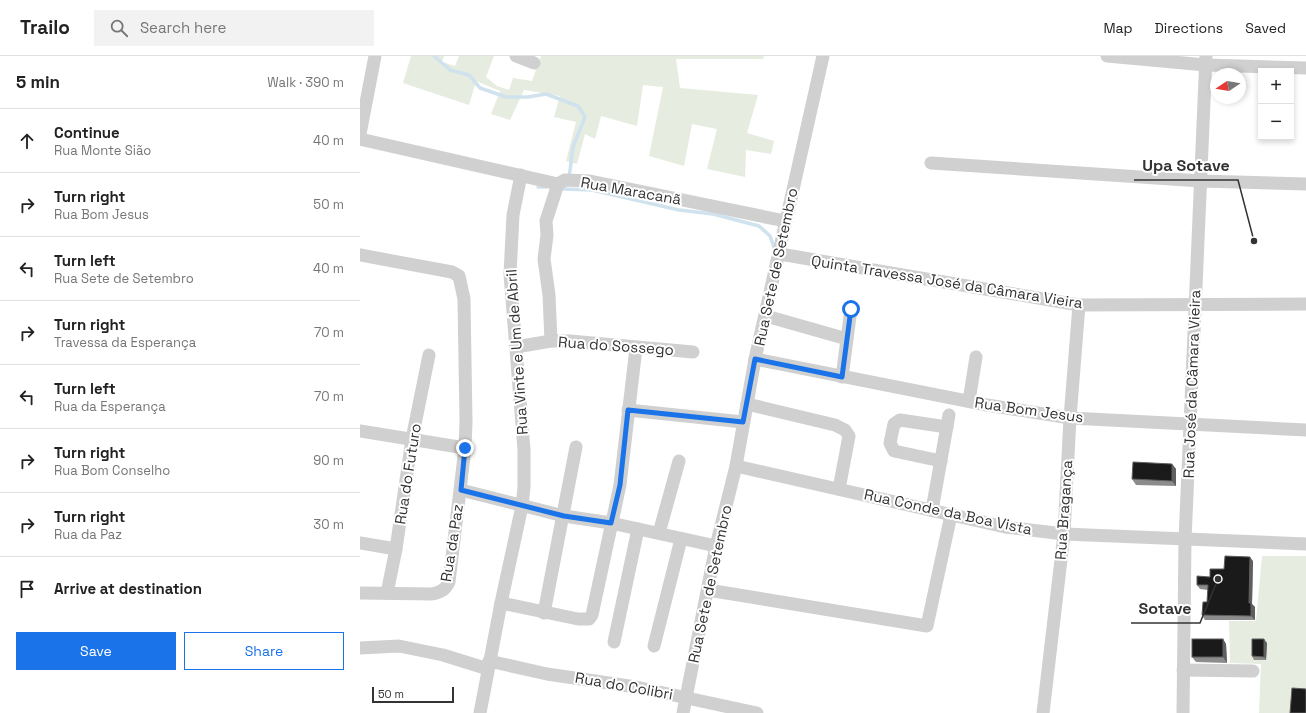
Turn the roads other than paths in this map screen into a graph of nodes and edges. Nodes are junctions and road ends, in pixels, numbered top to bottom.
1 (375, 56) edge
2 (516, 56) edge
3 (823, 56) edge
4 (1107, 56) edge
5 (1206, 61) edge
6 (534, 63) dead end
7 (1306, 68) edge
8 (365, 78) edge
9 (360, 134) edge
10 (360, 139) edge
11 (930, 163) dead end
12 (521, 175) junction
13 (1201, 181) junction
14 (558, 184) junction
15 (1306, 184) edge
16 (785, 221) junction
17 (780, 254) junction
18 (360, 255) edge
19 (1306, 304) edge
20 (1196, 305) junction
21 (1079, 306) junction
22 (851, 309) dead end
23 (766, 316) junction
24 (847, 339) junction
25 (551, 341) junction
26 (516, 346) junction
27 (636, 348) junction
28 (693, 352) dead end
29 (429, 355) dead end
30 (976, 358) dead end
31 (755, 359) junction
32 (842, 377) junction
33 (969, 401) junction
34 (747, 404) junction
35 (628, 410) junction
36 (1070, 418) junction
37 (743, 422) junction
38 (1191, 425) junction
39 (360, 430) edge
40 (1306, 430) edge
41 (412, 439) junction
42 (576, 447) dead end
43 (465, 448) junction
44 (679, 461) dead end
45 (941, 461) junction
46 (736, 466) junction
47 (839, 489) junction
48 (461, 490) junction
49 (522, 506) junction
50 (932, 510) junction
51 (951, 514) junction
52 (564, 516) junction
53 (611, 523) junction
54 (638, 529) junction
55 (659, 533) junction
56 (1064, 534) junction
57 (681, 539) junction
58 (1185, 540) junction
59 (360, 543) edge
60 (1306, 544) edge
61 (716, 546) junction
62 (396, 548) junction
63 (708, 590) junction
64 (360, 593) edge
65 (387, 593) junction
66 (501, 603) junction
67 (544, 613) junction
68 (614, 642) dead end
69 (654, 646) dead end
70 (360, 648) edge
71 (488, 665) junction
72 (1183, 670) junction
73 (1253, 671) dead end
74 (688, 698) junction
75 (480, 713) edge
76 (683, 713) edge
77 (758, 713) edge
78 (1043, 713) edge
79 (1182, 713) edge

1 - 8 street
2 - 6 street
3 - 16 street, Rua Sete de Setembro
4 - 5 street
5 - 7 street
5 - 13 street, Rua José da Câmara Vieira
8 - 9 street
10 - 12 street, Rua Maracanã
11 - 13 street
12 - 14 street, Rua Maracanã
12 - 26 street, Rua Vinte e Um de Abril
13 - 15 street
13 - 20 street, Rua José da Câmara Vieira
14 - 16 street, Rua Maracanã
14 - 25 street
16 - 17 street, Rua Sete de Setembro
17 - 21 street, Quinta Travessa José da Câmara Vieira
17 - 23 street, Rua Sete de Setembro
18 - 43 street, Rua da Paz
19 - 20 street, Quinta Travessa José da Câmara Vieira
20 - 21 street, Quinta Travessa José da Câmara Vieira
20 - 38 street, Rua José da Câmara Vieira
21 - 36 street, Rua Bragança
22 - 24 street
23 - 24 street
23 - 31 street, Rua Sete de Setembro
24 - 32 street
25 - 26 street, Rua do Sossego
25 - 27 street, Rua do Sossego
26 - 49 street, Rua Vinte e Um de Abril
27 - 28 street, Rua do Sossego
27 - 35 street
29 - 41 street, Rua do Futuro
30 - 33 street
31 - 32 street, Rua Bom Jesus
31 - 34 street, Rua Sete de Setembro
32 - 33 street, Rua Bom Jesus
33 - 36 street, Rua Bom Jesus
34 - 37 street, Rua Sete de Setembro
34 - 47 street
35 - 37 street
35 - 53 street
36 - 38 street, Rua Bom Jesus
36 - 56 street, Rua Bragança
37 - 46 street, Rua Sete de Setembro
38 - 40 street, Rua Bom Jesus
38 - 58 street, Rua José da Câmara Vieira
39 - 41 street
41 - 43 street
41 - 62 street, Rua do Futuro
42 - 52 street
43 - 48 street, Rua da Paz
44 - 55 street
45 - 45 street
45 - 50 street
46 - 47 street, Rua Conde da Boa Vista
46 - 61 street, Rua Sete de Setembro
47 - 50 street, Rua Conde da Boa Vista
48 - 49 street
48 - 65 street, Rua da Paz
49 - 52 street
49 - 66 street
50 - 51 street, Rua Conde da Boa Vista
51 - 56 street, Rua Conde da Boa Vista
51 - 63 street
52 - 53 street
52 - 67 street
53 - 54 street
53 - 67 street
54 - 55 street
54 - 68 street
55 - 57 street
56 - 58 street, Rua Conde da Boa Vista
56 - 78 street, Rua Bragança
57 - 61 street
57 - 69 street
58 - 60 street, Rua Conde da Boa Vista
58 - 72 street, Rua José da Câmara Vieira
59 - 62 street
61 - 63 street, Rua Sete de Setembro
62 - 65 street, Rua do Futuro
63 - 74 street, Rua Sete de Setembro
64 - 65 street, Rua da Paz
66 - 67 street
66 - 71 street
70 - 71 street, Rua do Colibri
71 - 74 street, Rua do Colibri
71 - 75 street
72 - 73 street
72 - 79 street, Rua José da Câmara Vieira
74 - 76 street, Rua Sete de Setembro
74 - 77 street, Rua do Colibri

